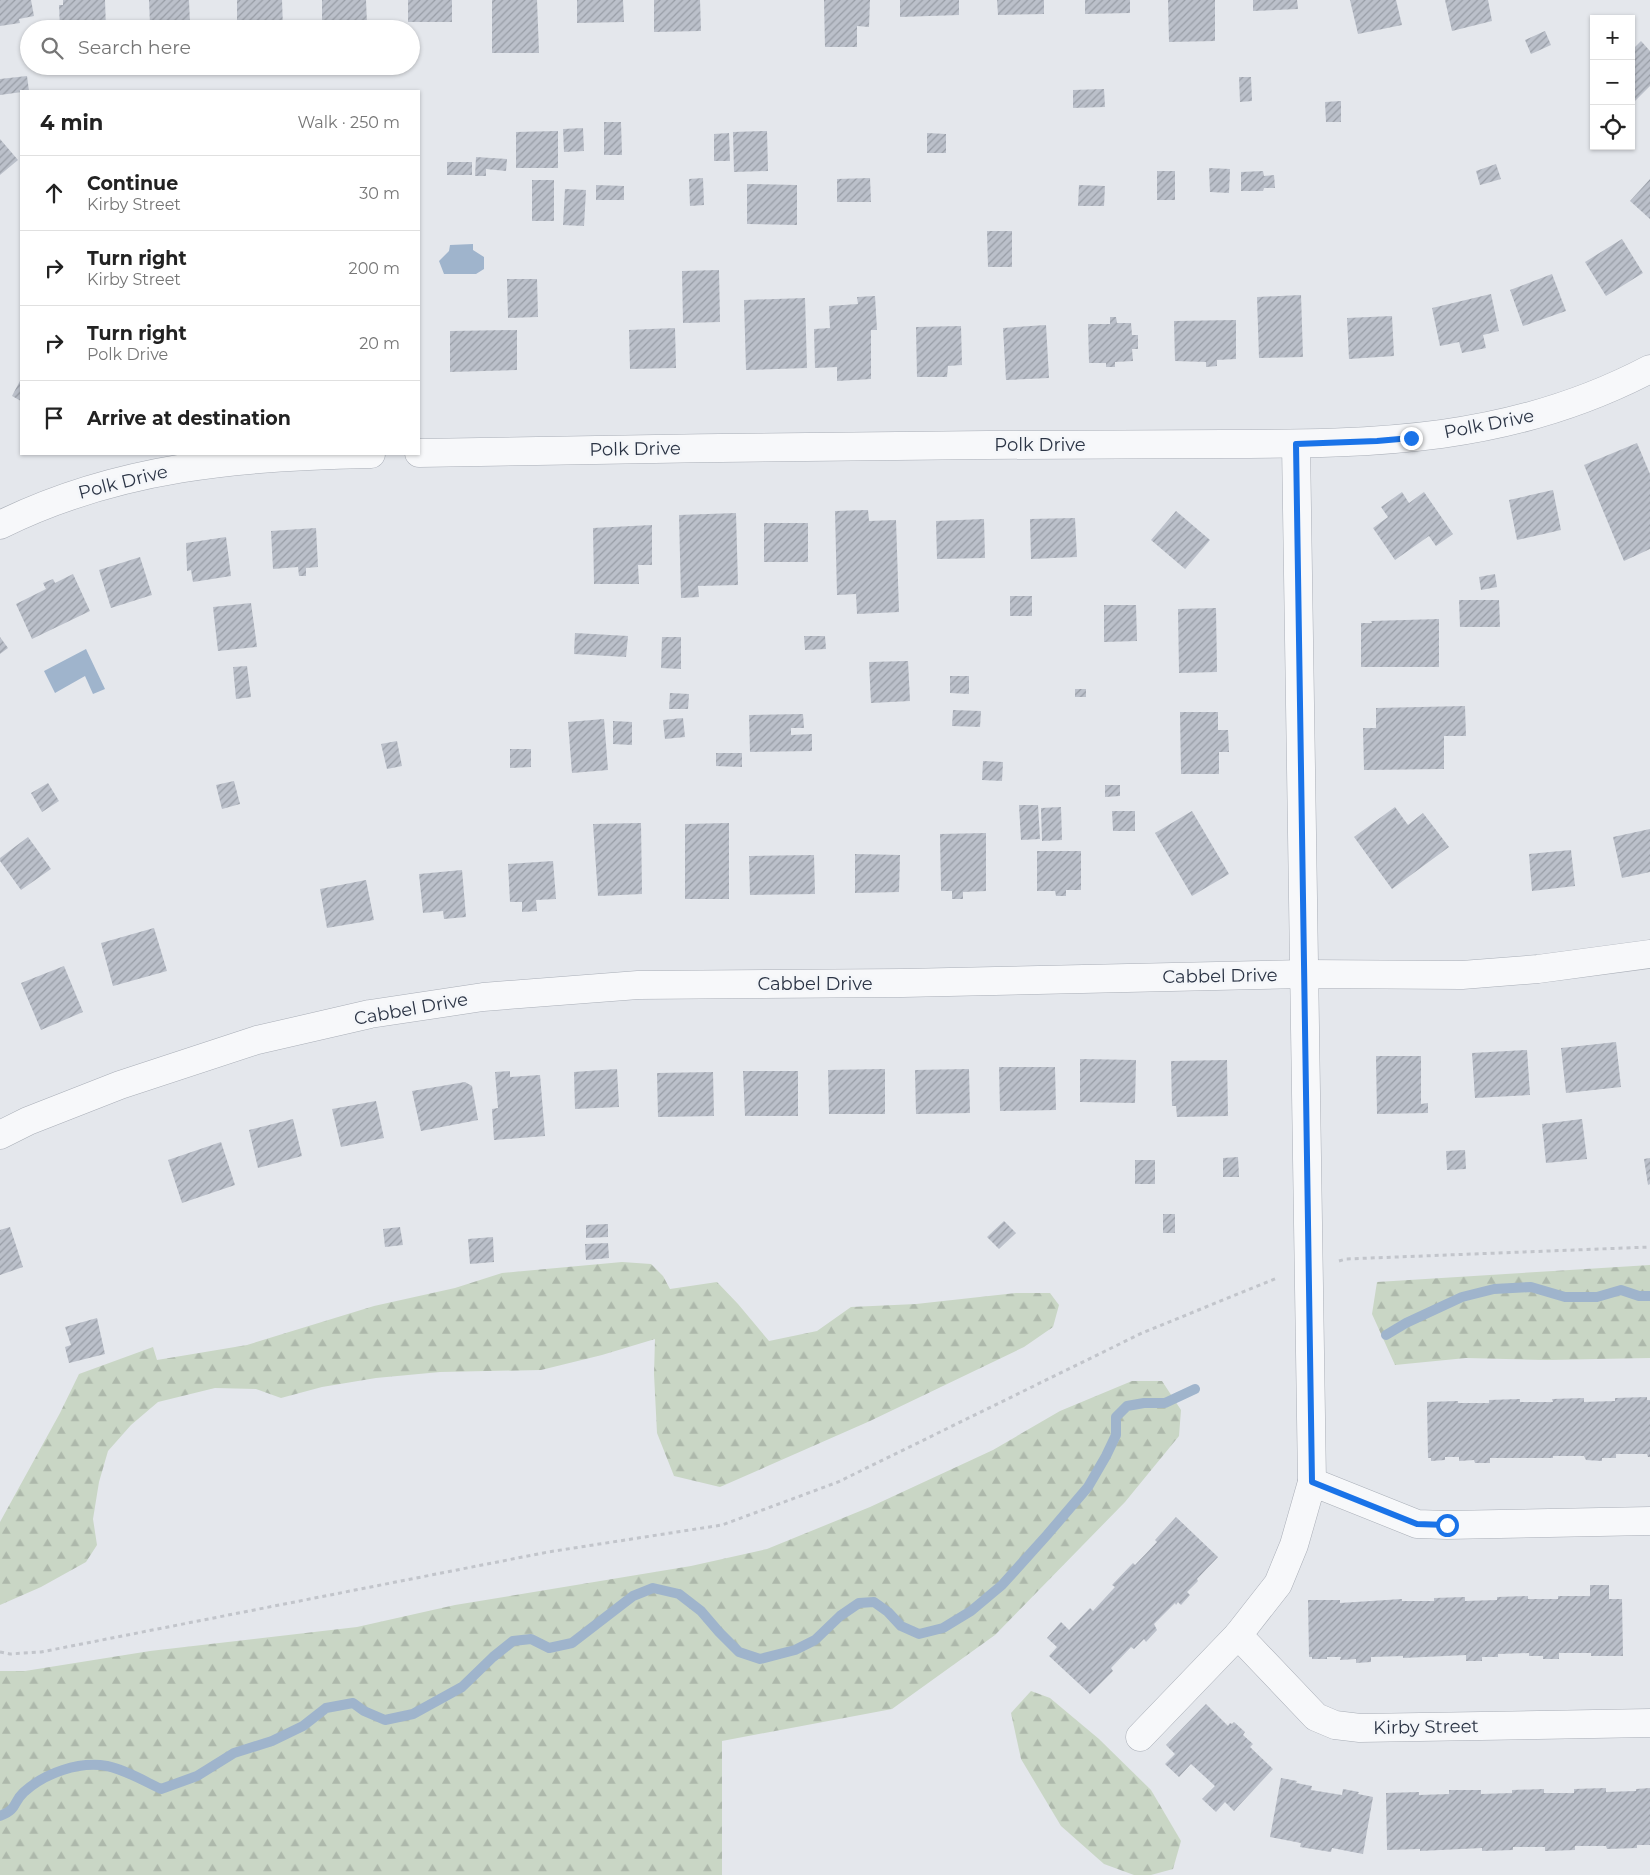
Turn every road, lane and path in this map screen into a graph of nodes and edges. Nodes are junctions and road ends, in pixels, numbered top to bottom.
1 (1650, 369) edge
2 (1296, 444) junction
3 (420, 453) edge
4 (297, 455) edge
5 (0, 525) edge
6 (1650, 954) edge
7 (1305, 974) junction
8 (0, 1134) edge
9 (1650, 1248) edge
10 (1309, 1269) junction
11 (1312, 1482) junction
12 (1650, 1521) edge
13 (1238, 1636) junction
14 (0, 1652) edge
15 (1650, 1723) edge
16 (1140, 1737) dead end

1 - 2 street, Polk Drive
2 - 3 street, Polk Drive
2 - 7 street
4 - 5 street, Polk Drive
6 - 7 street, Cabbel Drive
7 - 8 street, Cabbel Drive
7 - 10 street
9 - 10 path
10 - 11 street
10 - 14 path
11 - 12 street
11 - 13 street
13 - 15 street, Kirby Street
13 - 16 street

